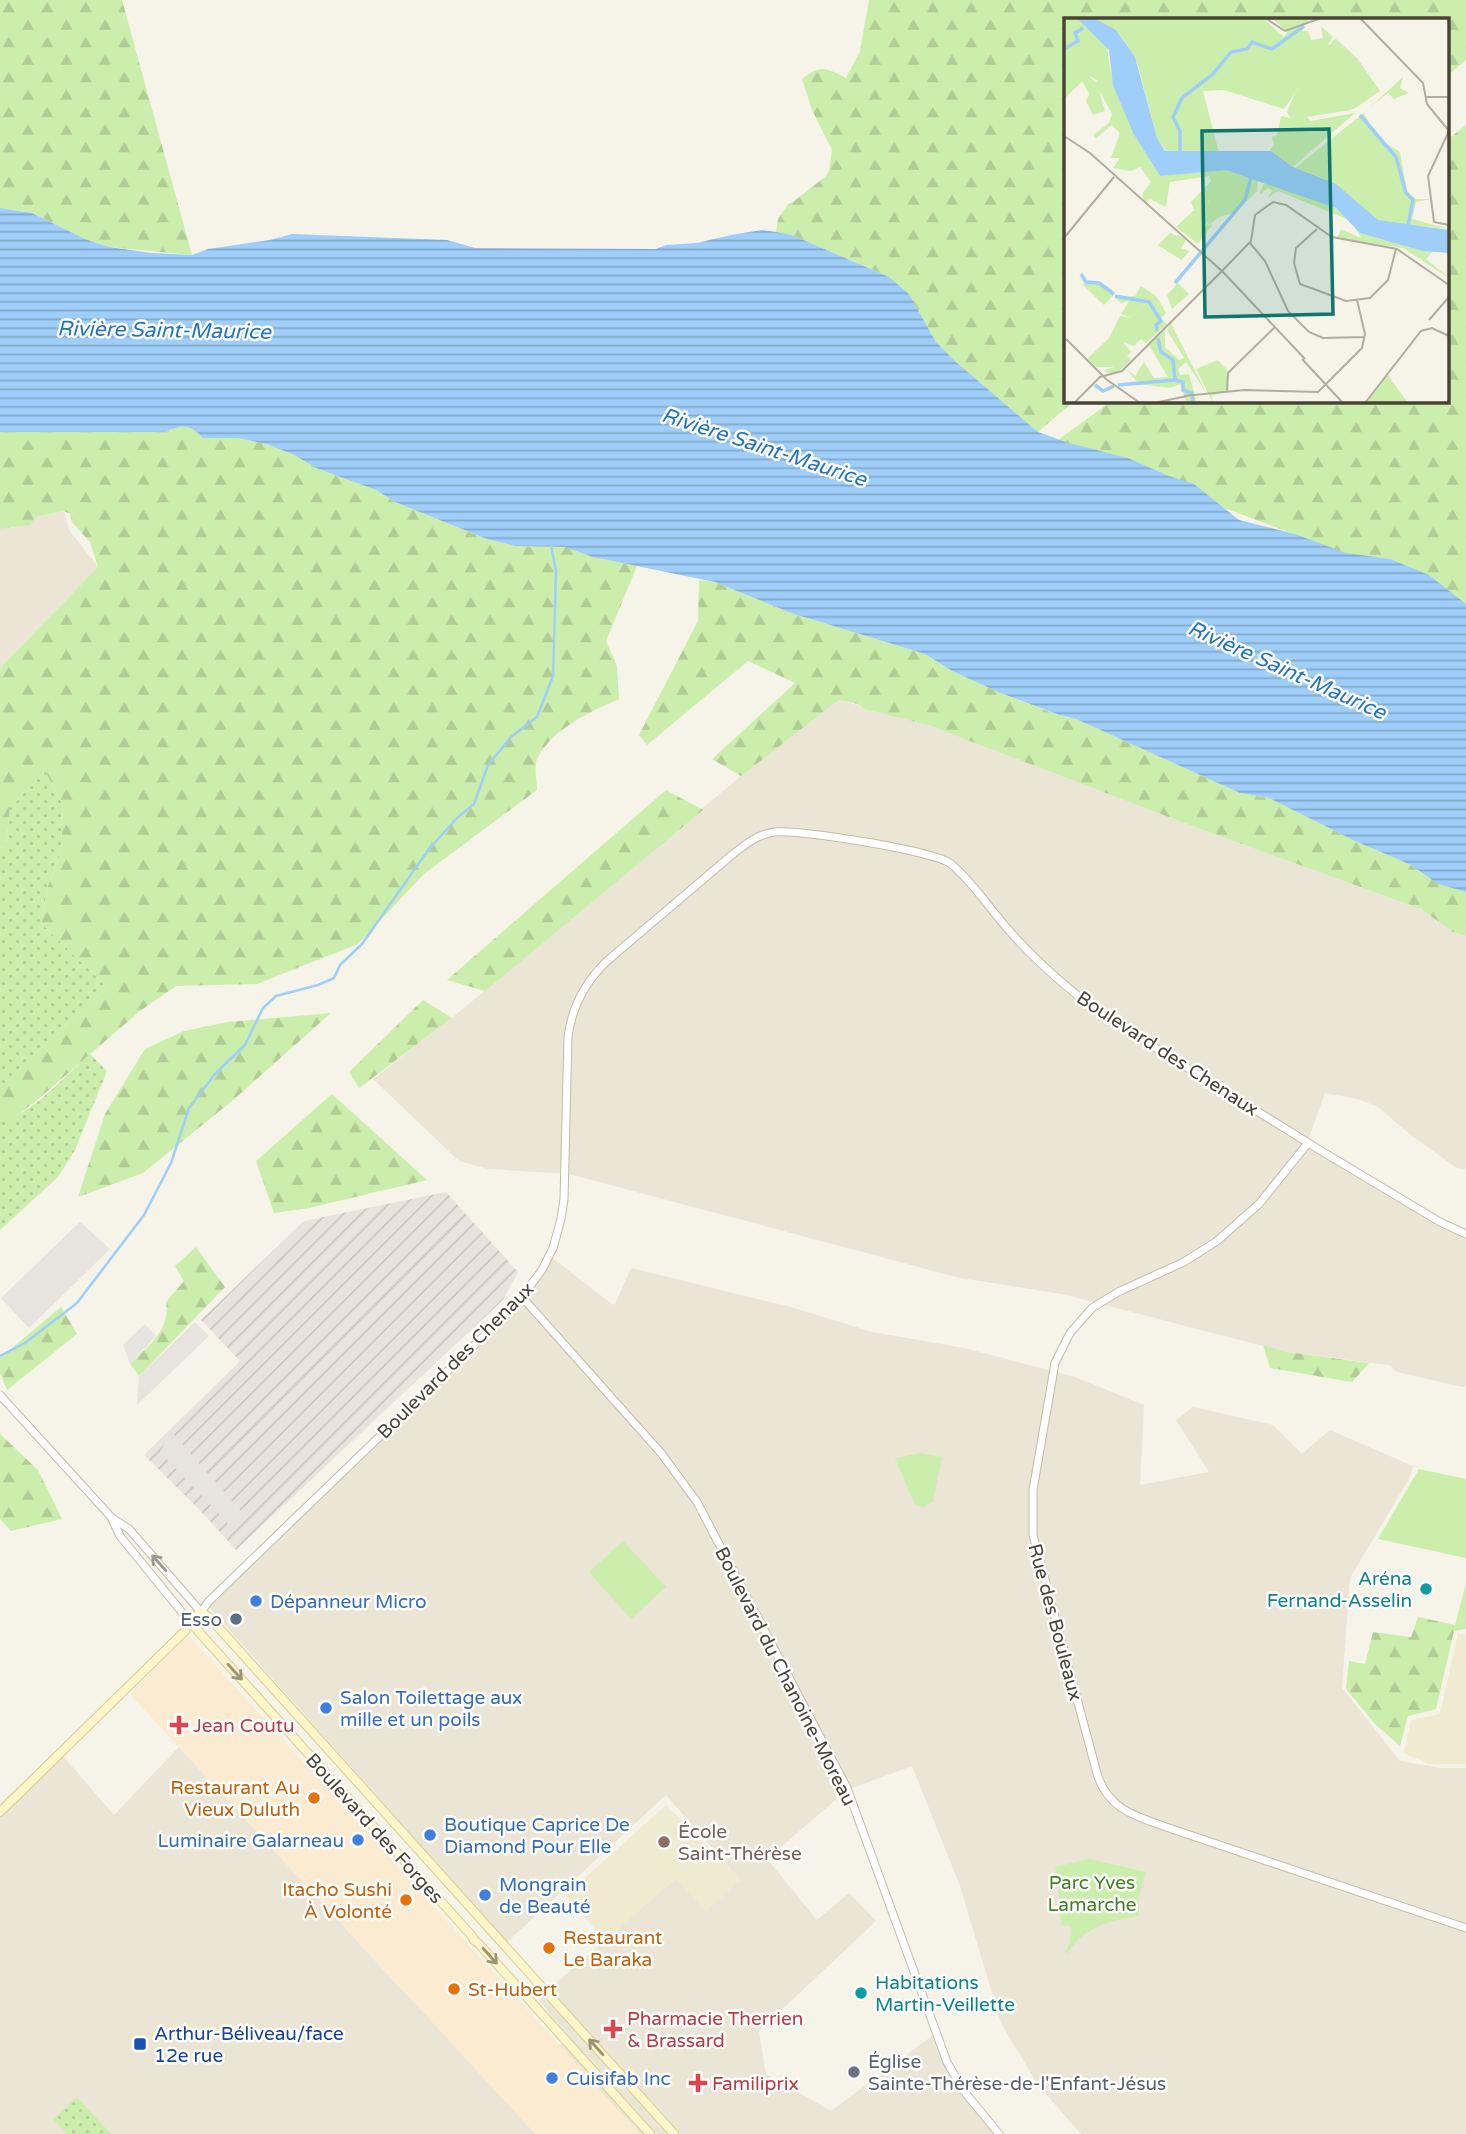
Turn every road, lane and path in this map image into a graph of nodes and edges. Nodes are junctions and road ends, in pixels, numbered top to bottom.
1 (1308, 1143) junction
2 (1466, 1234) edge
3 (522, 1297) junction
4 (0, 1395) edge
5 (112, 1518) junction
6 (201, 1612) junction
7 (189, 1621) junction
8 (0, 1812) edge
9 (1466, 1928) edge
10 (547, 1993) junction
11 (534, 2005) junction
12 (650, 2134) edge
13 (674, 2134) edge
14 (999, 2134) edge

1 - 2 street, Boulevard des Chenaux
1 - 3 street, Boulevard des Chenaux
1 - 9 street, Rue des Bouleaux
3 - 6 street, Boulevard des Chenaux
3 - 14 street, Boulevard du Chanoine-Moreau
4 - 5 street, Boulevard des Forges
6 -> 5 street, Boulevard des Forges
5 - 7 street, Boulevard des Forges
6 - 7 main road, Boulevard des Chenaux
6 - 10 main road, Boulevard des Forges
7 - 8 main road, Boulevard des Chenaux
7 -> 11 main road, Boulevard des Forges
10 - 11 street
13 -> 10 main road, Boulevard des Forges
11 - 12 main road, Boulevard des Forges

